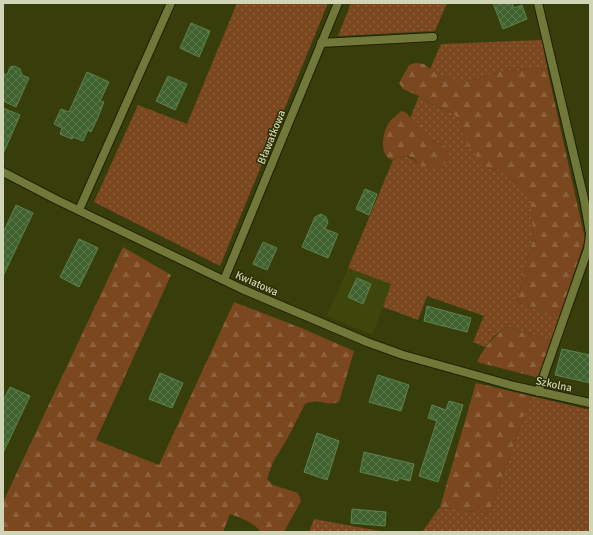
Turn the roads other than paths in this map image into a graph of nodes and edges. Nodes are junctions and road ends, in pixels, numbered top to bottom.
1 (171, 3) edge
2 (338, 3) edge
3 (538, 3) edge
4 (433, 37) dead end
5 (321, 43) junction
6 (3, 172) edge
7 (79, 210) junction
8 (590, 234) edge
9 (224, 280) junction
10 (514, 386) joint
11 (538, 392) junction
12 (590, 403) edge

1 - 7 street
2 - 5 street, Bławatkowa
3 - 8 street
4 - 5 street
5 - 9 street, Bławatkowa
6 - 7 street, Kwiatowa
7 - 9 street, Kwiatowa
8 - 11 street
9 - 10 street, Kwiatowa
10 - 11 street, Szkolna
11 - 12 street, Szkolna

